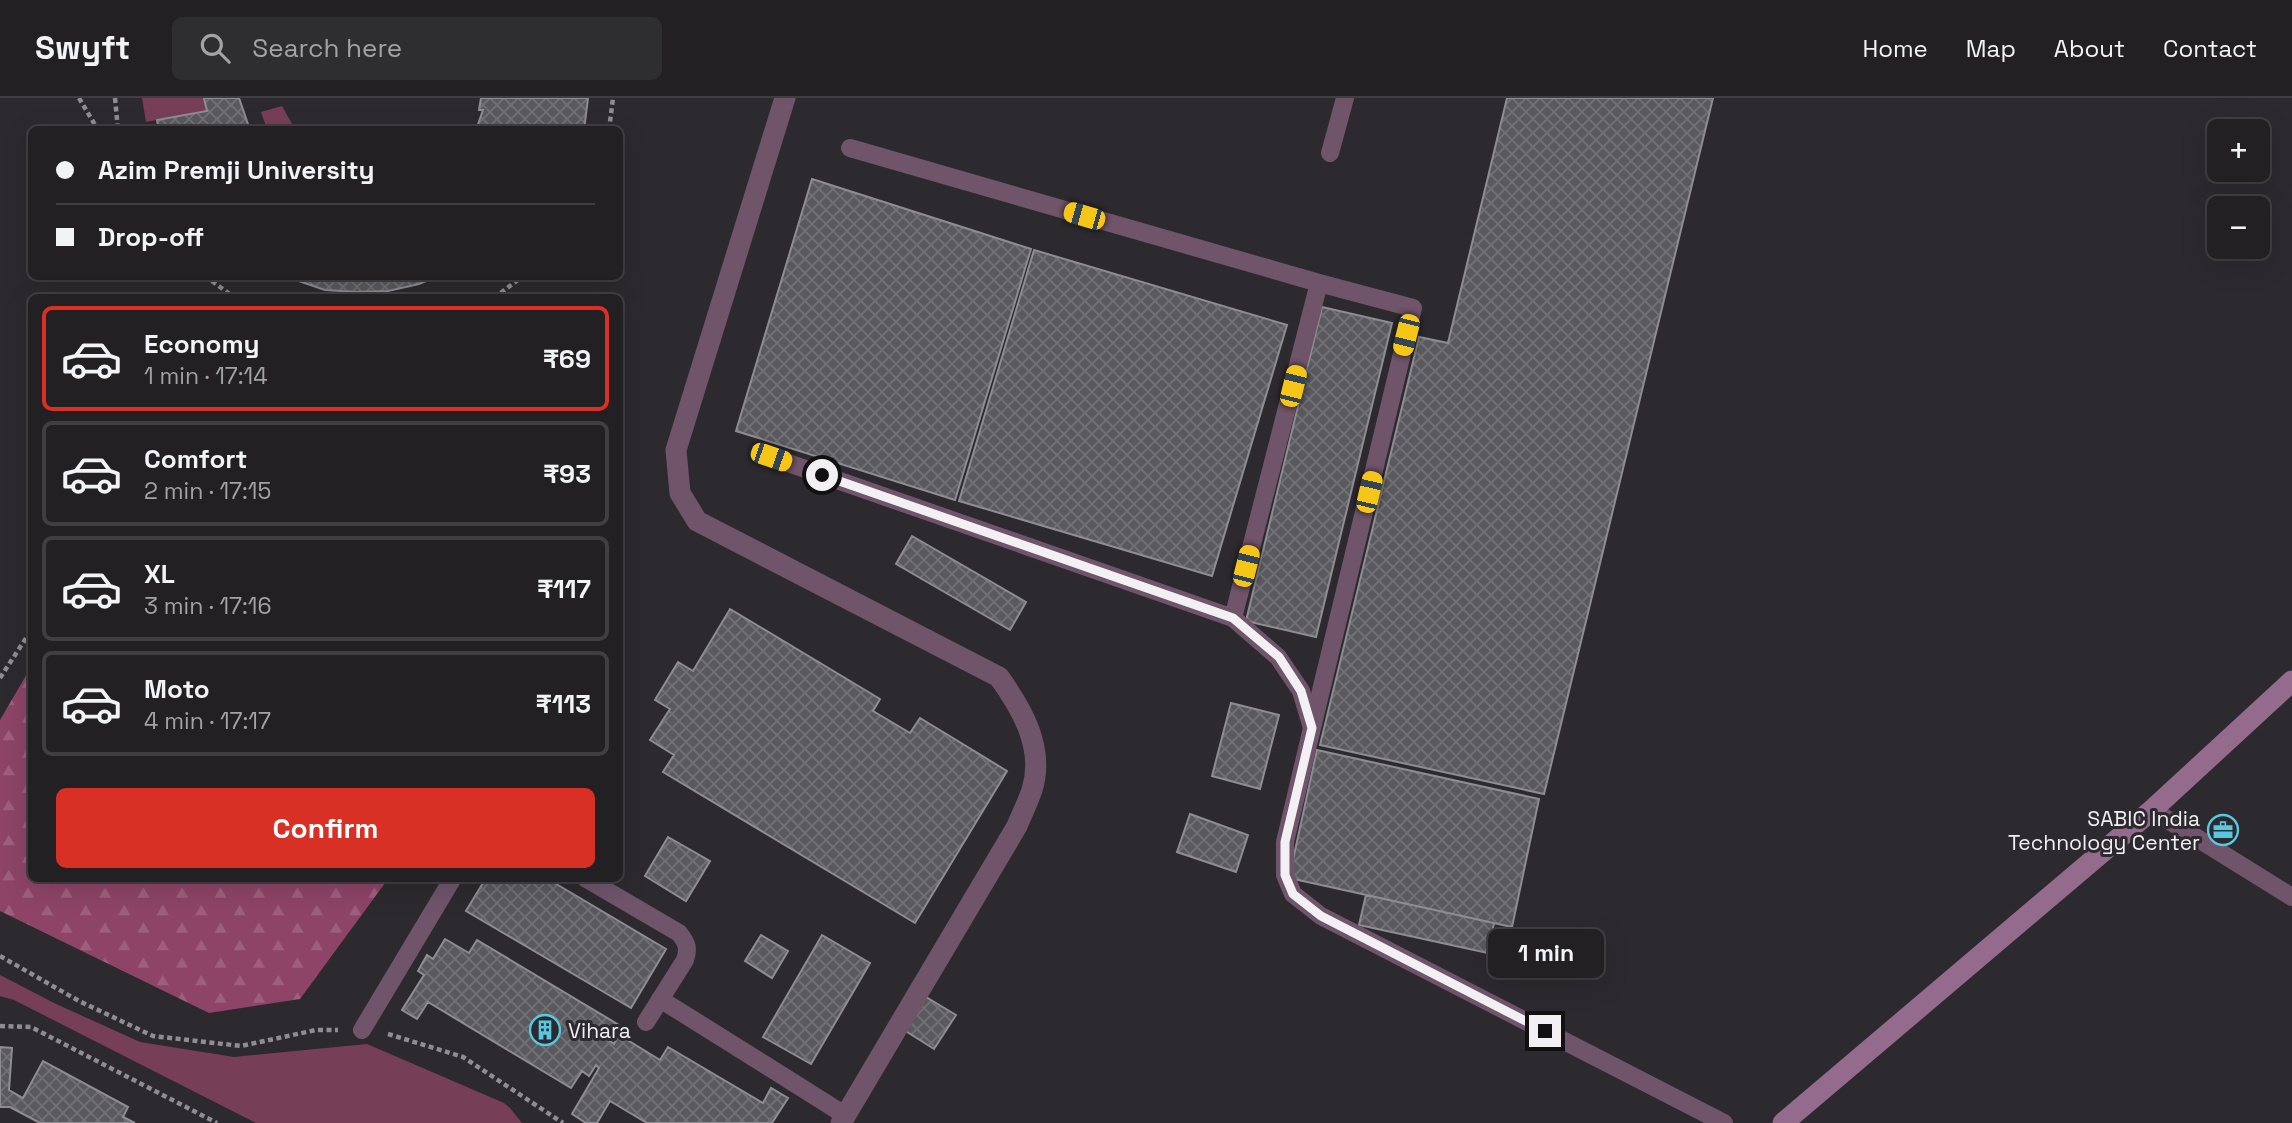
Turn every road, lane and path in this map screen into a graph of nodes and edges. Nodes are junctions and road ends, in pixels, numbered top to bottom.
1 (79, 98) edge
2 (115, 98) edge
3 (613, 98) edge
4 (785, 98) edge
5 (1345, 98) edge
6 (96, 126) edge
7 (118, 126) edge
8 (610, 126) edge
9 (849, 148) dead end
10 (1330, 153) dead end
11 (210, 280) edge
12 (518, 280) edge
13 (1319, 283) junction
14 (230, 294) edge
15 (499, 294) edge
16 (771, 457) dead end
17 (1233, 618) junction
18 (28, 635) edge
19 (0, 678) edge
20 (2292, 681) edge
21 (1312, 728) junction
22 (2152, 810) junction
23 (451, 882) edge
24 (592, 882) edge
25 (2292, 897) edge
26 (0, 956) edge
27 (660, 999) junction
28 (646, 1022) dead end
29 (0, 1026) edge
30 (362, 1030) junction
31 (843, 1119) edge
32 (217, 1123) edge
33 (563, 1123) edge
34 (1724, 1123) edge
35 (1783, 1123) edge

1 - 6 path
2 - 7 path
3 - 8 path
4 - 31 street
5 - 10 lane
9 - 13 lane
11 - 14 path
12 - 15 path
13 - 17 lane
13 - 21 lane
16 - 17 lane
17 - 21 lane
18 - 19 path
20 - 22 street
21 - 34 lane
22 - 25 lane
22 - 35 street
23 - 30 lane
24 - 27 lane
26 - 30 path
27 - 28 lane
27 - 31 lane
29 - 32 path
30 - 33 path

